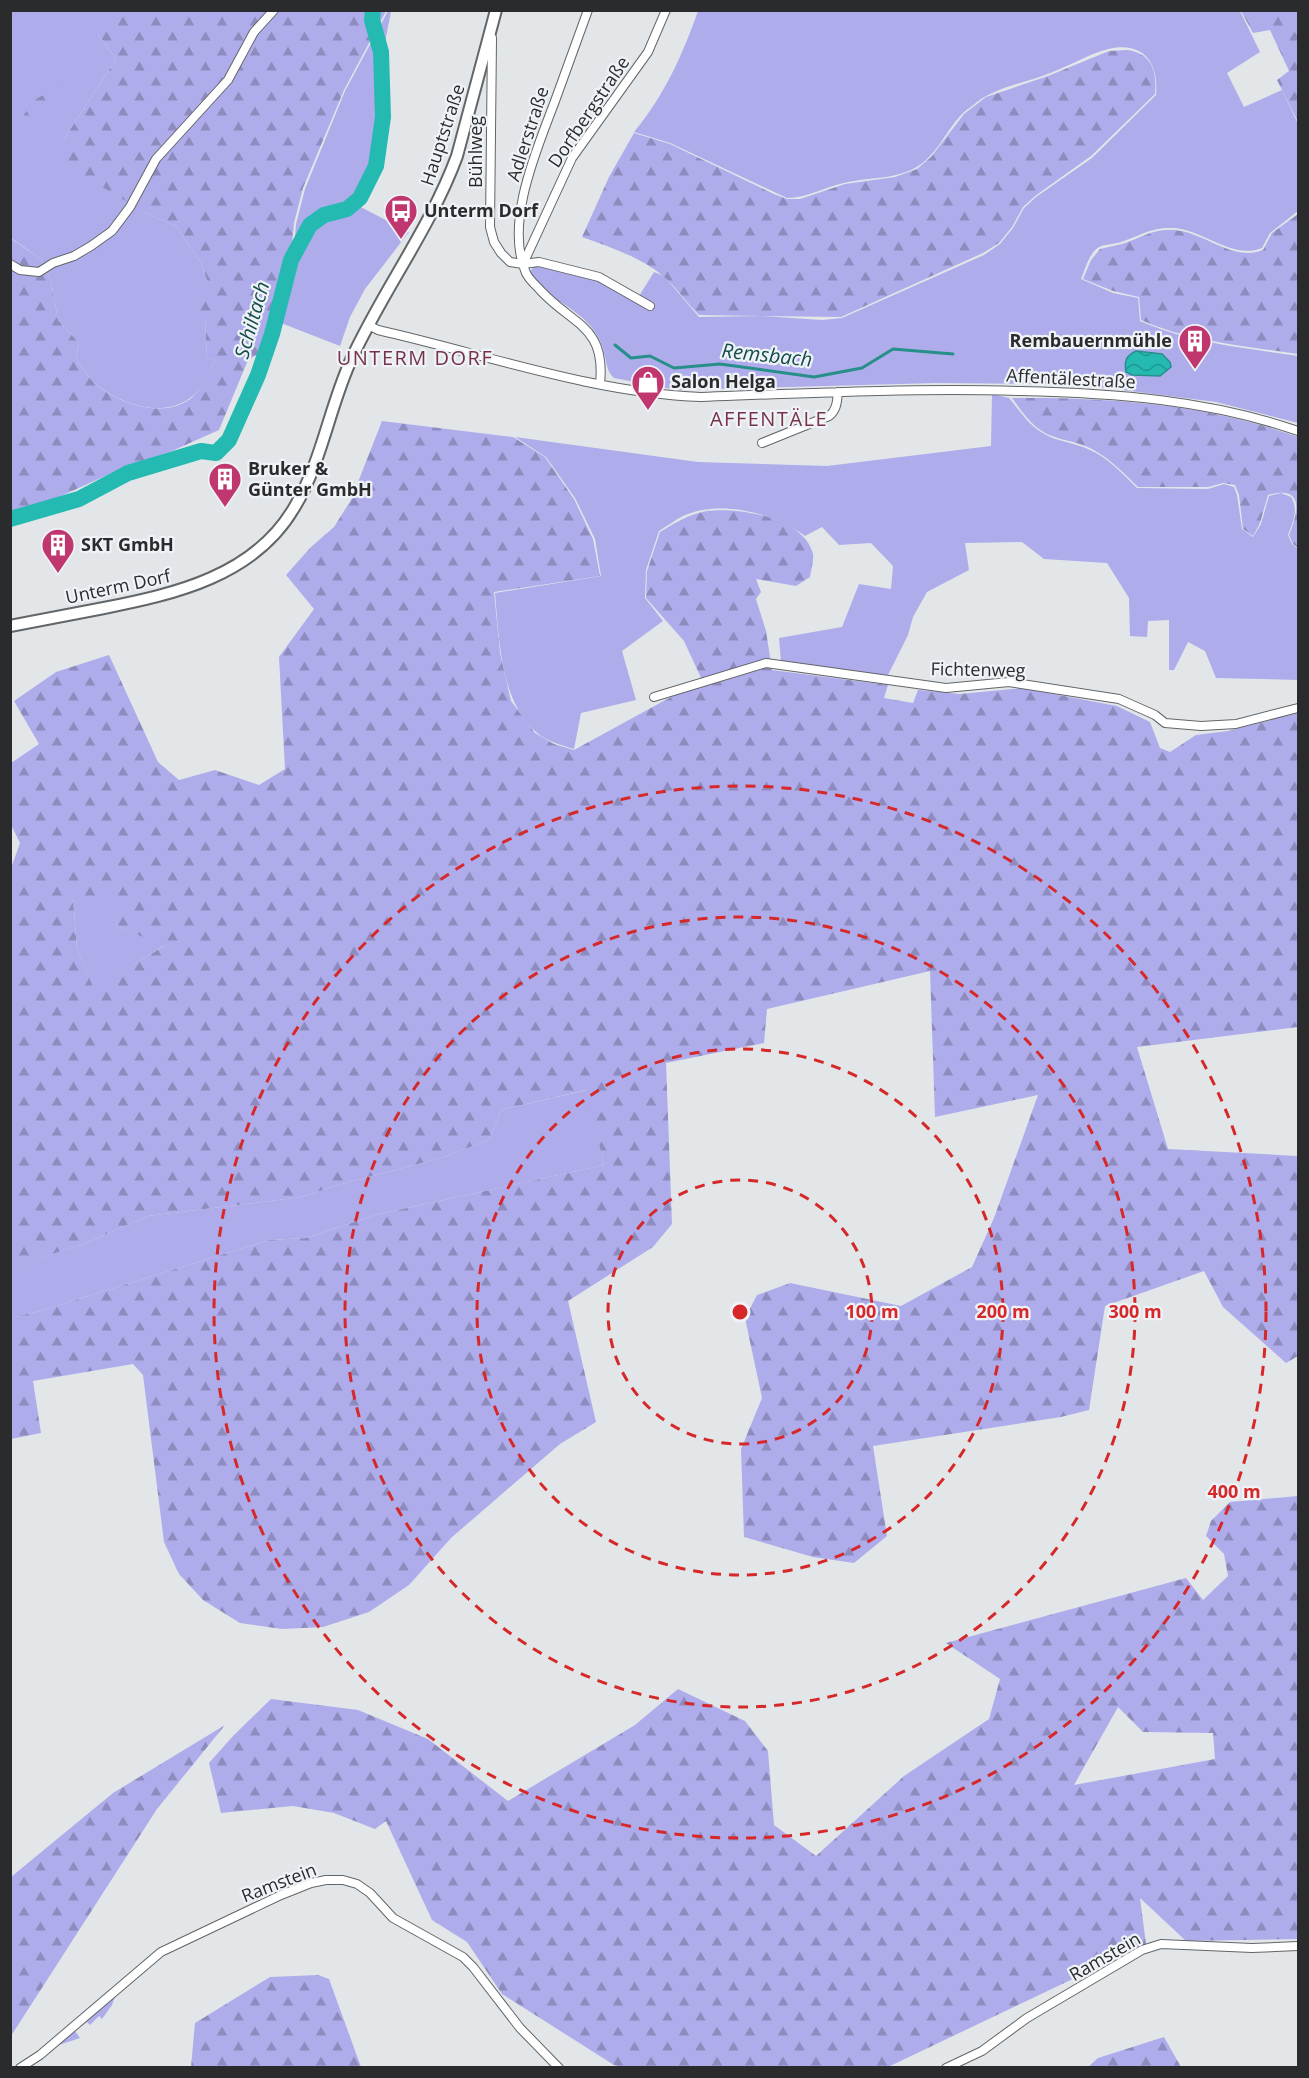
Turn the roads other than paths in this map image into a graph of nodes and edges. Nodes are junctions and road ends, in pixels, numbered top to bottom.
1 (274, 10) edge
2 (496, 10) edge
3 (588, 10) edge
4 (666, 10) edge
5 (492, 30) junction
6 (10, 264) edge
7 (523, 264) junction
8 (650, 306) dead end
9 (368, 325) junction
10 (600, 384) junction
11 (837, 392) junction
12 (1299, 431) edge
13 (762, 443) dead end
14 (10, 626) edge
15 (654, 697) dead end
16 (1299, 708) edge
17 (1299, 1946) edge
18 (20, 2067) edge
19 (559, 2067) edge
20 (946, 2067) edge

1 - 6 street
2 - 5 main road, Hauptstraße
3 - 7 street, Adlerstraße
4 - 7 street, Dorfbergstraße
5 - 7 street, Bühlweg
5 - 9 main road, Hauptstraße
7 - 8 street, Bühlweg
7 - 10 street, Adlerstraße
9 - 10 street, Affentälestraße
9 - 14 main road, Unterm Dorf
10 - 11 street, Affentälestraße
11 - 12 street, Affentälestraße
11 - 13 street
15 - 16 street, Fichtenweg
17 - 20 street, Ramstein
18 - 19 street, Ramstein

